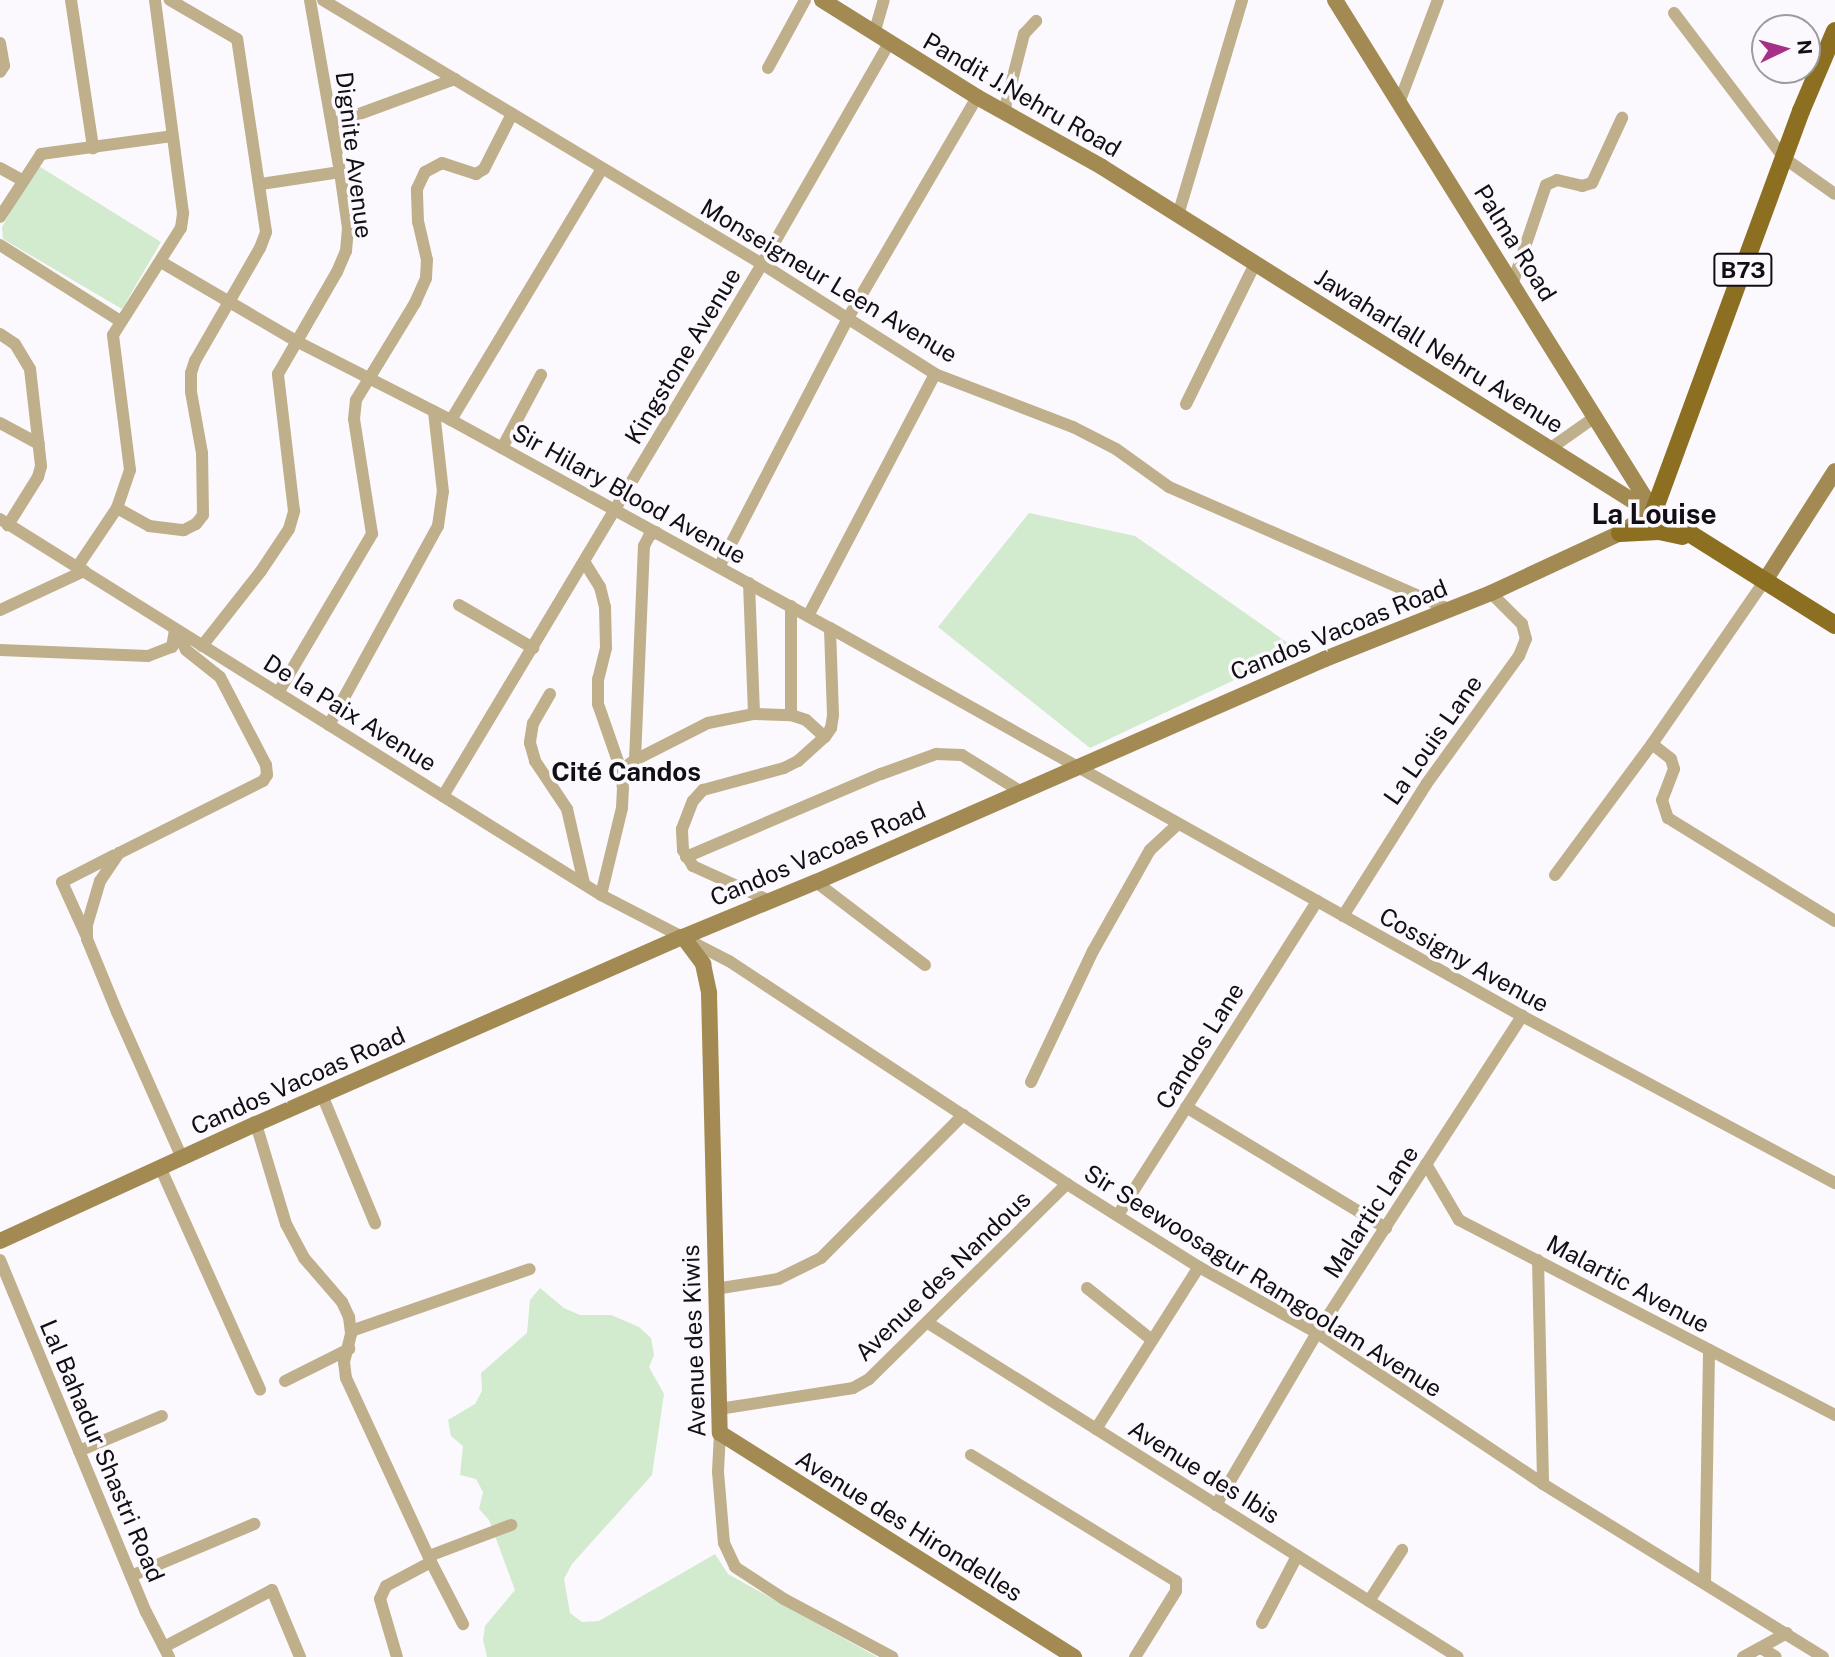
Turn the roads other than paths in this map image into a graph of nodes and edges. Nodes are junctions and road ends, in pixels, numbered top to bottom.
1 (71, 0) edge
2 (155, 0) edge
3 (170, 0) edge
4 (310, 0) edge
5 (323, 0) edge
6 (805, 0) edge
7 (821, 0) edge
8 (884, 0) edge
9 (1242, 0) edge
10 (1335, 0) edge
11 (1438, 0) edge
12 (1674, 13) dead end
13 (1036, 21) dead end
14 (1835, 31) edge
15 (874, 34) junction
16 (0, 43) edge
17 (889, 43) junction
18 (768, 68) dead end
19 (0, 72) edge
20 (455, 79) junction
21 (977, 97) junction
22 (1399, 103) junction
23 (1004, 112) junction
24 (512, 114) junction
25 (1622, 118) dead end
26 (332, 124) junction
27 (172, 136) junction
28 (93, 148) junction
29 (1784, 158) junction
30 (0, 168) edge
31 (602, 169) junction
32 (340, 172) junction
33 (22, 180) junction
34 (261, 184) junction
35 (1835, 194) edge
36 (1178, 215) junction
37 (0, 217) edge
38 (1200, 228) joint
39 (0, 245) edge
40 (161, 262) junction
41 (1256, 262) junction
42 (762, 264) junction
43 (1513, 282) junction
44 (228, 300) junction
45 (848, 318) junction
46 (120, 321) junction
47 (0, 334) edge
48 (296, 341) junction
49 (935, 374) junction
50 (541, 375) dead end
51 (367, 380) junction
52 (1186, 404) dead end
53 (434, 412) junction
54 (1595, 416) junction
55 (451, 421) junction
56 (0, 423) edge
57 (39, 444) junction
58 (502, 448) junction
59 (1551, 448) junction
60 (1835, 471) edge
61 (117, 508) junction
62 (616, 510) junction
63 (1654, 511) junction
64 (4, 522) edge
65 (656, 532) junction
66 (1620, 533) junction
67 (1702, 543) junction
68 (585, 563) junction
69 (719, 567) junction
70 (81, 569) junction
71 (1766, 579) junction
72 (749, 583) junction
73 (1491, 593) junction
74 (460, 605) dead end
75 (790, 606) junction
76 (1448, 609) junction
77 (0, 610) edge
78 (808, 616) junction
79 (1835, 625) edge
80 (830, 628) junction
81 (176, 630) junction
82 (202, 646) junction
83 (533, 648) junction
84 (0, 650) edge
85 (278, 693) junction
86 (550, 694) dead end
87 (754, 714) junction
88 (791, 715) junction
89 (329, 725) junction
90 (825, 737) junction
91 (1652, 744) junction
92 (635, 760) junction
93 (1076, 767) junction
94 (621, 770) junction
95 (1020, 791) junction
96 (443, 796) junction
97 (1178, 824) junction
98 (119, 853) junction
99 (686, 856) junction
100 (1555, 875) dead end
101 (816, 882) junction
102 (584, 883) junction
103 (601, 894) junction
104 (770, 901) junction
105 (1317, 901) junction
106 (1343, 916) junction
107 (1835, 921) edge
108 (682, 937) junction
109 (87, 939) junction
110 (925, 965) dead end
111 (1522, 1016) junction
112 (1031, 1082) dead end
113 (322, 1095) junction
114 (1186, 1107) junction
115 (963, 1115) junction
116 (256, 1124) junction
117 (182, 1158) junction
118 (1426, 1164) junction
119 (160, 1167) junction
120 (1835, 1183) edge
121 (1067, 1184) junction
122 (1118, 1214) junction
123 (375, 1223) dead end
124 (1385, 1228) junction
125 (0, 1241) edge
126 (0, 1260) edge
127 (1538, 1260) junction
128 (1199, 1267) junction
129 (530, 1269) dead end
130 (1087, 1287) dead end
131 (715, 1289) junction
132 (928, 1322) junction
133 (351, 1331) junction
134 (1317, 1333) junction
135 (1152, 1340) junction
136 (349, 1349) junction
137 (1709, 1350) junction
138 (285, 1381) dead end
139 (261, 1390) dead end
140 (719, 1409) junction
141 (1835, 1415) edge
142 (163, 1416) dead end
143 (1096, 1429) junction
144 (720, 1433) junction
145 (79, 1451) junction
146 (971, 1455) dead end
147 (1543, 1483) junction
148 (1216, 1504) junction
149 (254, 1524) dead end
150 (511, 1525) dead end
151 (1402, 1550) dead end
152 (1297, 1556) junction
153 (430, 1559) junction
154 (131, 1576) junction
155 (1705, 1583) junction
156 (1369, 1601) junction
157 (1262, 1623) dead end
158 (463, 1624) dead end
159 (1787, 1633) junction
160 (1761, 1648) junction
161 (166, 1652) edge
162 (300, 1657) edge
163 (397, 1657) edge
164 (892, 1657) edge
165 (1074, 1657) edge
166 (1135, 1657) edge
167 (1458, 1657) edge
168 (1743, 1657) edge
169 (1776, 1657) edge
170 (1823, 1657) edge

1 - 28 street
2 - 27 street
3 - 34 street
4 - 26 street, Dignite Avenue
5 - 20 street, Monseigneur Leen Avenue
6 - 18 street
7 - 15 main road, Pandit J.Nehru Road
8 - 15 street
9 - 36 street
10 - 22 main road, Palma Road
11 - 22 street
12 - 29 street
13 - 23 street
14 - 29 main road, B73
15 - 17 main road, Pandit J.Nehru Road
16 - 19 street
17 - 21 main road, Pandit J.Nehru Road
17 - 42 street, Kingstone Avenue
20 - 24 street, Monseigneur Leen Avenue
20 - 26 street
21 - 23 main road, Pandit J.Nehru Road
21 - 45 street
22 - 43 main road, Palma Road
23 - 36 main road, Pandit J.Nehru Road
24 - 31 street, Monseigneur Leen Avenue
24 - 51 street
25 - 43 street
26 - 32 street, Dignite Avenue
27 - 28 street
27 - 40 street
28 - 33 street
29 - 35 street
29 - 63 main road, B73
30 - 33 street
31 - 42 street, Monseigneur Leen Avenue
31 - 55 street
32 - 34 street
32 - 48 street, Dignite Avenue
33 - 37 street
34 - 44 street
36 - 38 main road, Pandit J.Nehru Road
38 - 41 main road, Jawaharlall Nehru Avenue
39 - 46 street
40 - 44 street, Sir Hilary Blood Avenue
40 - 46 street
41 - 52 street
41 - 59 main road, Jawaharlall Nehru Avenue
42 - 45 street, Monseigneur Leen Avenue
42 - 62 street, Kingstone Avenue
43 - 54 main road, Palma Road
44 - 48 street, Sir Hilary Blood Avenue
44 - 61 street
45 - 49 street, Monseigneur Leen Avenue
45 - 69 street
46 - 61 street
47 - 57 street
48 - 51 street, Sir Hilary Blood Avenue
48 - 82 street, Dignite Avenue
49 - 76 street, Monseigneur Leen Avenue
49 - 78 street
50 - 58 street
51 - 53 street, Sir Hilary Blood Avenue
51 - 85 street
53 - 55 street, Sir Hilary Blood Avenue
53 - 89 street
54 - 59 street
54 - 63 main road, Palma Road
55 - 58 street, Sir Hilary Blood Avenue
56 - 57 street
57 - 64 street
58 - 62 street, Sir Hilary Blood Avenue
59 - 63 main road, Jawaharlall Nehru Avenue
60 - 71 main road
61 - 70 street
62 - 65 street, Sir Hilary Blood Avenue
62 - 68 street, Kingstone Avenue
63 - 66 main road, Candos Vacoas Road
63 - 67 main road
64 - 70 street, De la Paix Avenue
65 - 69 street, Sir Hilary Blood Avenue
65 - 92 street
66 - 67 main road
66 - 73 main road, Candos Vacoas Road
67 - 71 main road
68 - 83 street, Kingstone Avenue
68 - 94 street
69 - 72 street, Sir Hilary Blood Avenue
70 - 77 street
70 - 81 street, De la Paix Avenue
71 - 79 main road
71 - 91 street
72 - 75 street, Sir Hilary Blood Avenue
72 - 87 street
73 - 76 main road, Candos Vacoas Road
73 - 106 street, La Louis Lane
74 - 83 street
75 - 78 street, Sir Hilary Blood Avenue
75 - 88 street
76 - 93 main road, Candos Vacoas Road
78 - 80 street, Sir Hilary Blood Avenue
80 - 90 street
80 - 93 street, Sir Hilary Blood Avenue
81 - 82 street, De la Paix Avenue
81 - 84 street
81 - 98 street
82 - 85 street, De la Paix Avenue
83 - 96 street, Kingstone Avenue
85 - 89 street, De la Paix Avenue
86 - 102 street
87 - 88 street
87 - 92 street
88 - 90 street
89 - 96 street, De la Paix Avenue
90 - 99 street
91 - 100 street
91 - 107 street
92 - 94 street
93 - 95 main road, Candos Vacoas Road
93 - 97 street, Cossigny Avenue
94 - 103 street
95 - 99 street
95 - 101 main road, Candos Vacoas Road
96 - 102 street, De la Paix Avenue
97 - 105 street, Cossigny Avenue
97 - 112 street
98 - 109 street
98 - 109 street
99 - 104 street
101 - 104 main road, Candos Vacoas Road
101 - 110 street
102 - 103 street, De la Paix Avenue
103 - 108 street, De la Paix Avenue
104 - 108 main road, Candos Vacoas Road
105 - 106 street, Cossigny Avenue
105 - 114 street, Candos Lane
106 - 111 street, Cossigny Avenue
108 - 113 main road, Candos Vacoas Road
108 - 115 street, Sir Seewoosagur Ramgoolam Avenue
108 - 131 main road, Avenue des Kiwis
109 - 117 street
111 - 118 street, Malartic Lane
111 - 120 street, Cossigny Avenue
113 - 116 main road, Candos Vacoas Road
113 - 123 street
114 - 122 street, Candos Lane
114 - 124 street
115 - 121 street, Sir Seewoosagur Ramgoolam Avenue
115 - 131 street
116 - 117 main road, Candos Vacoas Road
116 - 133 street
117 - 119 main road, Candos Vacoas Road
118 - 124 street, Malartic Lane
118 - 127 street, Malartic Avenue
119 - 125 main road, Candos Vacoas Road
119 - 139 street
121 - 122 street, Sir Seewoosagur Ramgoolam Avenue
121 - 132 street, Avenue des Nandous
122 - 128 street, Sir Seewoosagur Ramgoolam Avenue
124 - 134 street, Malartic Lane
126 - 145 street, Lal Bahadur Shastri Road
127 - 137 street, Malartic Avenue
127 - 147 street
128 - 134 street, Sir Seewoosagur Ramgoolam Avenue
128 - 135 street
129 - 133 street
130 - 135 street
131 - 140 main road, Avenue des Kiwis
132 - 140 street, Avenue des Nandous
132 - 143 street, Avenue des Ibis
133 - 136 street
134 - 147 street, Sir Seewoosagur Ramgoolam Avenue
134 - 148 street, Malartic Lane
135 - 143 street
136 - 138 street
136 - 153 street
137 - 141 street, Malartic Avenue
137 - 155 street
140 - 144 main road, Avenue des Kiwis
142 - 145 street
143 - 148 street, Avenue des Ibis
144 - 164 street, Avenue des Kiwis
144 - 165 main road, Avenue des Hirondelles
145 - 154 street, Lal Bahadur Shastri Road
146 - 166 street
147 - 155 street, Sir Seewoosagur Ramgoolam Avenue
148 - 152 street, Avenue des Ibis
149 - 154 street
150 - 153 street
151 - 156 street
152 - 156 street, Avenue des Ibis
152 - 157 street
153 - 158 street
153 - 163 street
154 - 161 street, Lal Bahadur Shastri Road
155 - 159 street, Sir Seewoosagur Ramgoolam Avenue
156 - 167 street, Avenue des Ibis
159 - 160 street
159 - 170 street, Sir Seewoosagur Ramgoolam Avenue
160 - 168 street
160 - 169 street
161 - 162 street

